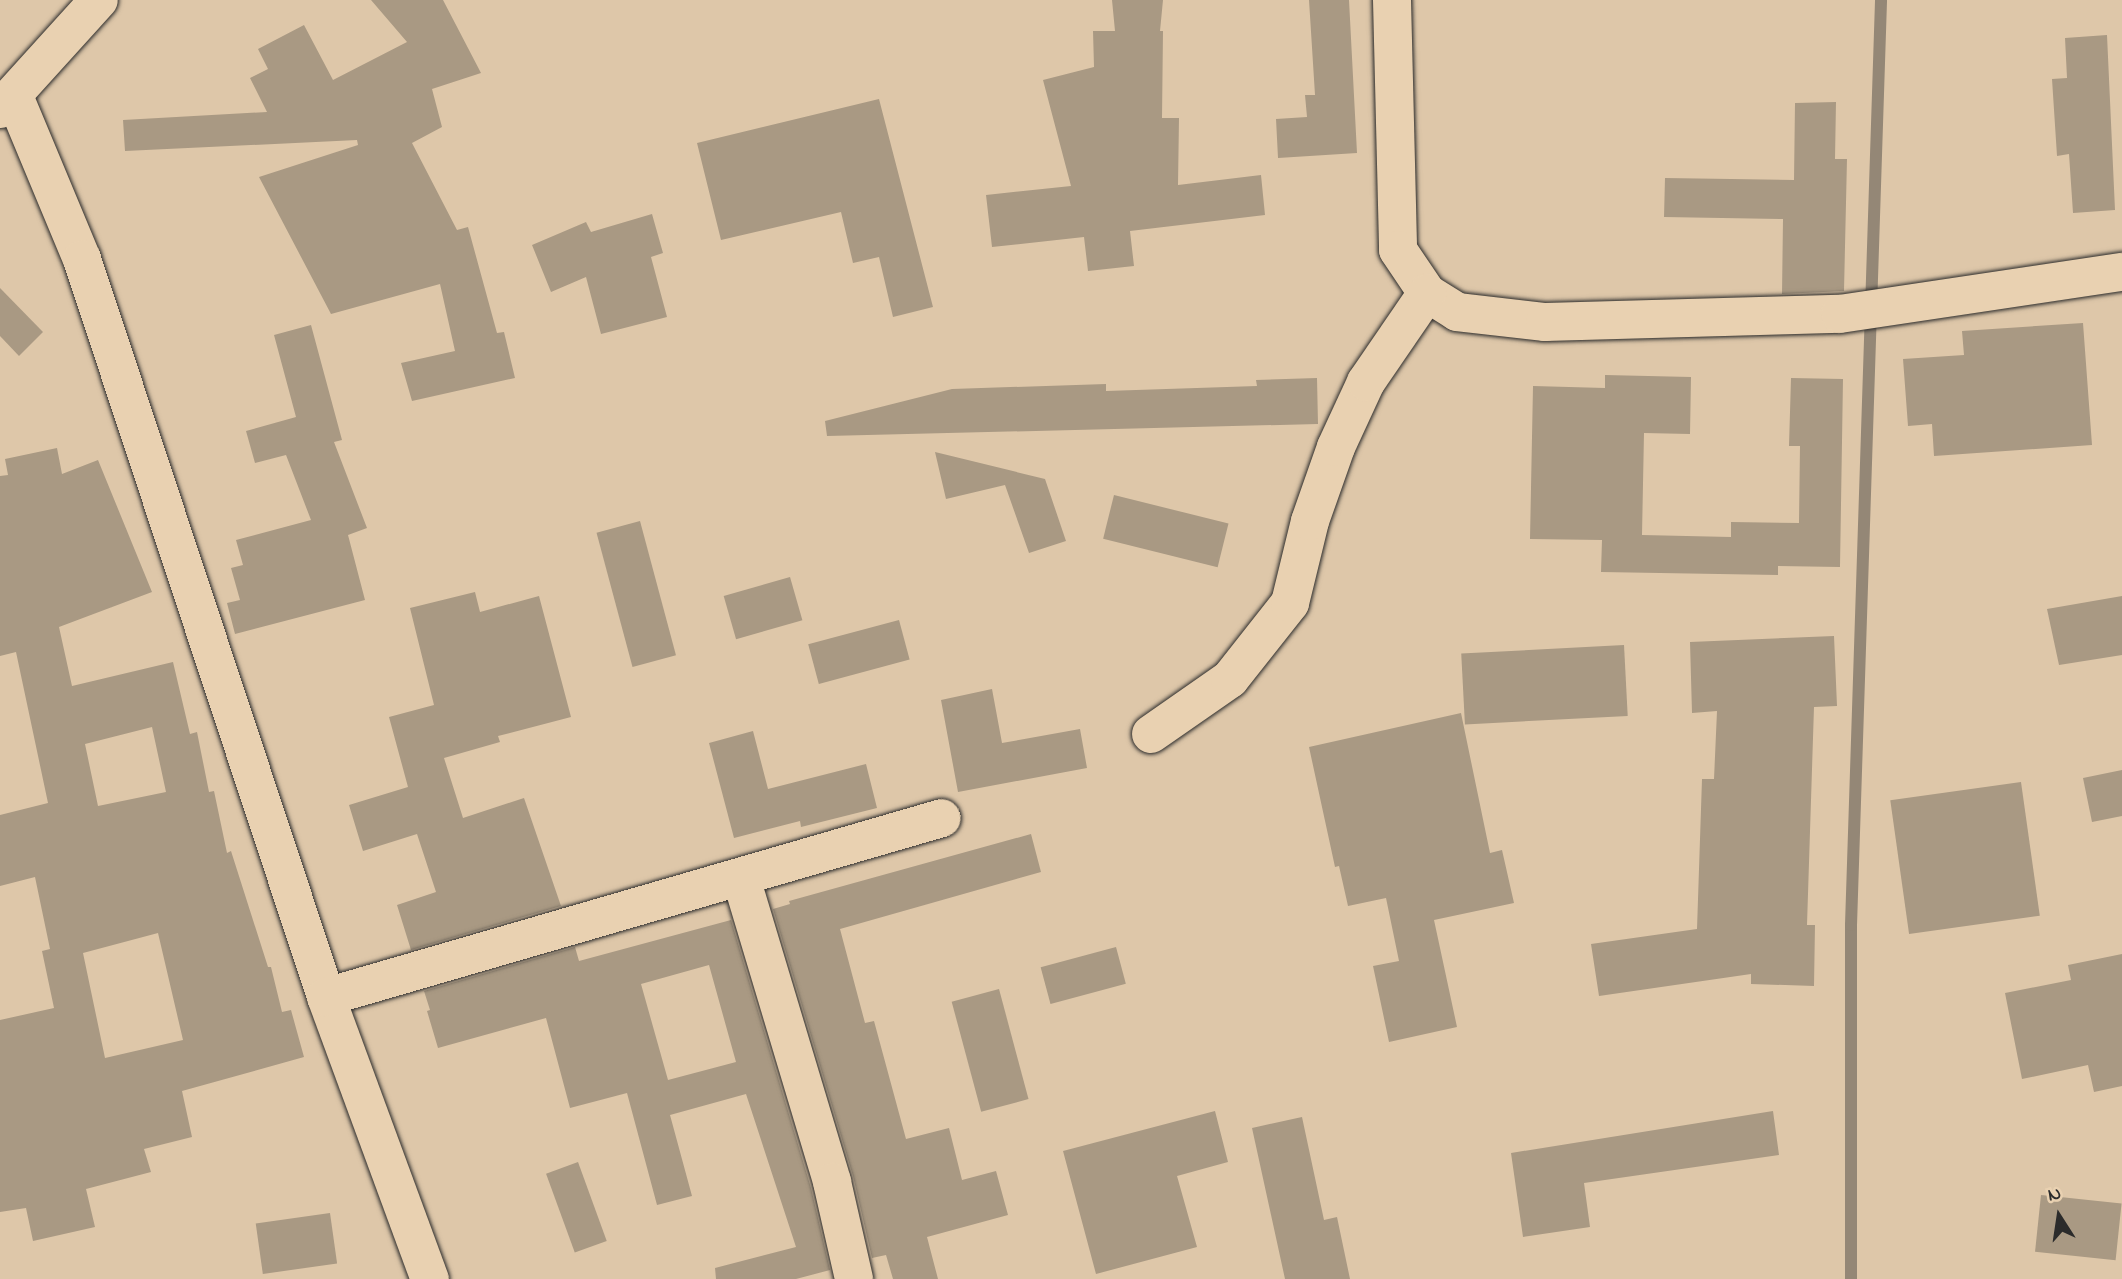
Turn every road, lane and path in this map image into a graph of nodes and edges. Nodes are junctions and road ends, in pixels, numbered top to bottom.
1 (99, 0) edge
2 (1392, 0) edge
3 (7, 102) edge
4 (2122, 272) edge
5 (1427, 293) junction
6 (1151, 734) dead end
7 (942, 818) dead end
8 (741, 878) junction
9 (326, 998) junction
10 (429, 1279) edge
11 (854, 1279) edge

1 - 3 street
2 - 5 street
3 - 9 street
4 - 5 street
5 - 6 street
7 - 8 street
8 - 9 street
8 - 11 street
9 - 10 street

